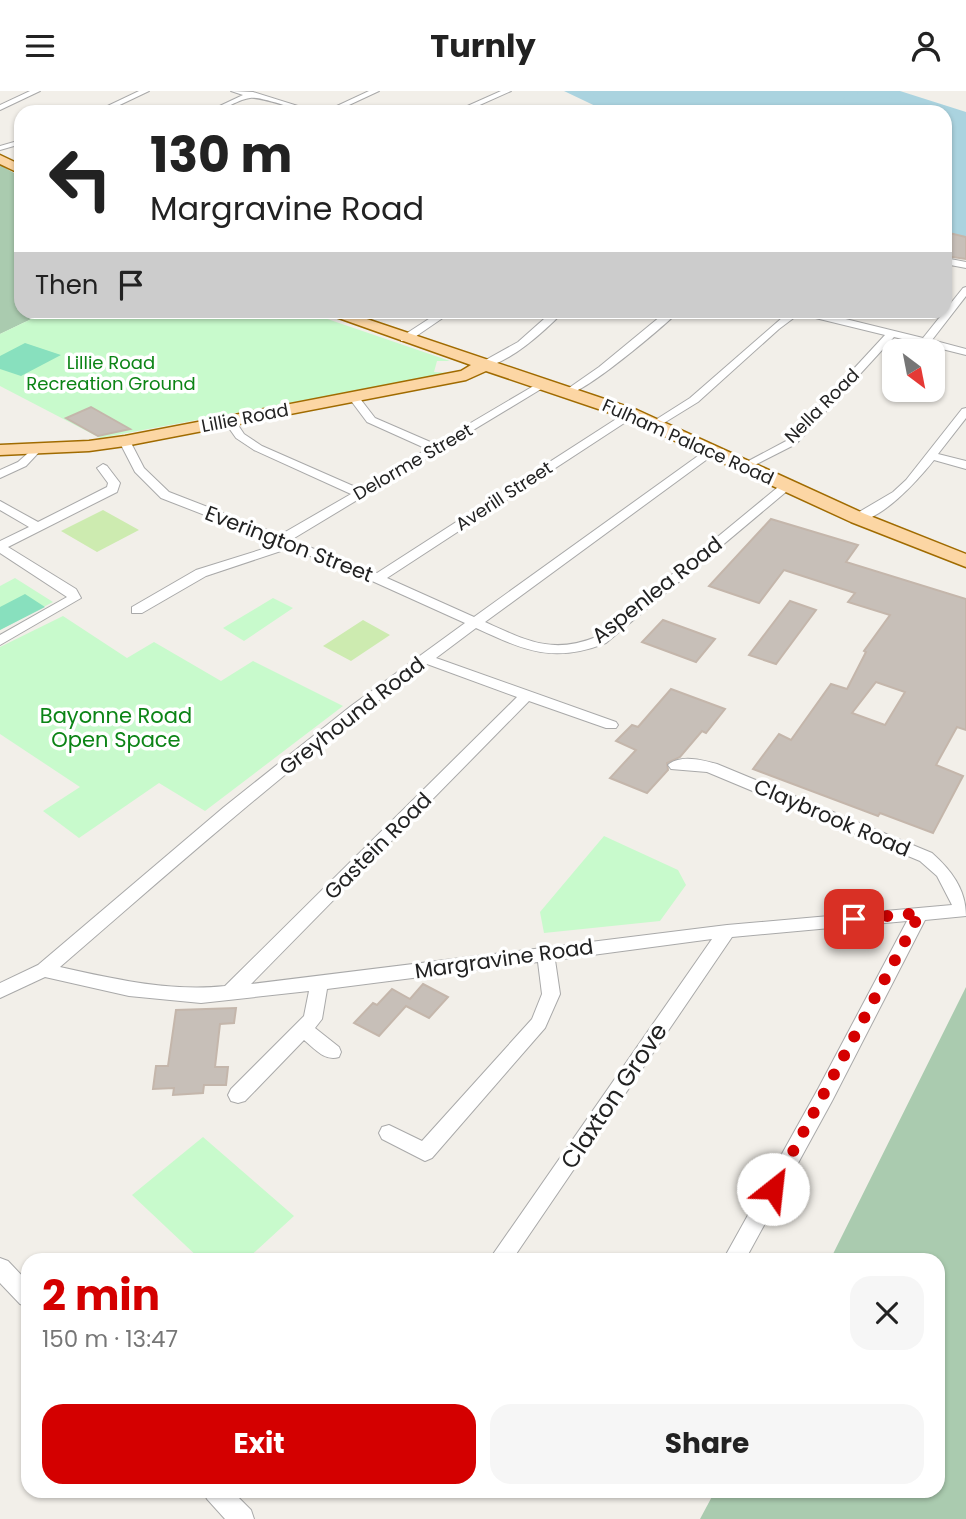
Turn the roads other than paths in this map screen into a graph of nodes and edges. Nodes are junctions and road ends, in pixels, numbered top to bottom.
1 (36, 91) edge
2 (145, 91) edge
3 (235, 91) edge
4 (258, 91) edge
5 (374, 91) edge
6 (507, 91) edge
7 (250, 95) junction
8 (114, 105) edge
9 (227, 105) edge
10 (287, 105) edge
11 (343, 105) edge
12 (473, 105) edge
13 (0, 108) edge
14 (966, 290) edge
15 (952, 308) edge
16 (349, 319) edge
17 (436, 319) edge
18 (550, 319) edge
19 (664, 319) edge
20 (786, 319) edge
21 (845, 319) edge
22 (943, 319) edge
23 (891, 335) junction
24 (405, 339) junction
25 (910, 339) edge
26 (927, 339) edge
27 (945, 347) edge
28 (966, 352) edge
29 (486, 364) junction
30 (546, 383) junction
31 (570, 392) junction
32 (354, 398) junction
33 (966, 411) edge
34 (631, 414) junction
35 (230, 421) junction
36 (656, 424) junction
37 (125, 441) junction
38 (36, 449) junction
39 (436, 449) junction
40 (0, 450) edge
41 (713, 450) junction
42 (932, 456) junction
43 (966, 465) edge
44 (745, 466) junction
45 (103, 468) dead end
46 (0, 474) edge
47 (787, 486) junction
48 (360, 492) junction
49 (0, 505) edge
50 (858, 518) junction
51 (37, 527) junction
52 (284, 542) junction
53 (0, 547) edge
54 (966, 561) edge
55 (378, 578) junction
56 (137, 610) dead end
57 (474, 622) junction
58 (0, 641) edge
59 (425, 659) junction
60 (525, 697) junction
61 (611, 725) dead end
62 (676, 765) dead end
63 (965, 910) edge
64 (920, 913) junction
65 (727, 931) junction
66 (545, 953) junction
67 (44, 970) junction
68 (319, 983) junction
69 (0, 992) edge
70 (230, 993) junction
71 (303, 1029) junction
72 (332, 1052) dead end
73 (238, 1095) dead end
74 (389, 1133) dead end
75 (505, 1253) edge
76 (738, 1253) edge
77 (0, 1268) edge
78 (21, 1290) edge
79 (222, 1498) edge
80 (242, 1519) edge

1 - 13 street
2 - 8 street
3 - 7 street
4 - 7 street
5 - 11 street
6 - 12 street
7 - 9 street
7 - 10 street
14 - 15 street
16 - 24 main road, Fulham Palace Road
17 - 24 street
18 - 29 street
19 - 31 street
20 - 36 street
21 - 23 street
22 - 26 street
23 - 25 street
23 - 44 street, Nella Road
24 - 29 main road, Fulham Palace Road
27 - 28 street
29 - 30 main road, Fulham Palace Road
29 - 32 main road, Lillie Road
30 - 31 main road, Fulham Palace Road
30 - 39 street, Delorme Street
31 - 34 main road, Fulham Palace Road
32 - 35 main road, Lillie Road
32 - 39 street
33 - 42 street
34 - 36 main road, Fulham Palace Road
34 - 55 street, Averill Street
35 - 37 main road, Lillie Road
35 - 48 street
36 - 41 main road, Fulham Palace Road
37 - 38 main road, Lillie Road
37 - 52 street, Everington Street
38 - 40 main road, Lillie Road
38 - 46 street
39 - 48 street, Delorme Street
41 - 44 main road, Fulham Palace Road
41 - 57 street, Greyhound Road
42 - 43 street
42 - 50 street
44 - 47 main road, Fulham Palace Road
45 - 51 street
47 - 50 main road, Fulham Palace Road
47 - 57 street, Aspenlea Road
48 - 52 street, Delorme Street
49 - 51 street
50 - 54 main road, Fulham Palace Road
51 - 53 street
52 - 55 street, Everington Street
52 - 56 street, Delorme Street
53 - 58 street
55 - 57 street, Everington Street
57 - 59 street, Greyhound Road
59 - 60 street
59 - 67 street, Greyhound Road
60 - 61 street
60 - 70 street, Gastein Road
62 - 63 street, Claybrook Road
63 - 64 street, Margravine Road
64 - 65 street, Margravine Road
64 - 76 street
65 - 66 street, Margravine Road
65 - 75 street, Claxton Grove
66 - 68 street, Margravine Road
66 - 74 street
67 - 69 street, Greyhound Road
67 - 70 street, Margravine Road
68 - 70 street, Margravine Road
68 - 71 street
71 - 72 street
71 - 73 street
77 - 78 street
79 - 80 street

